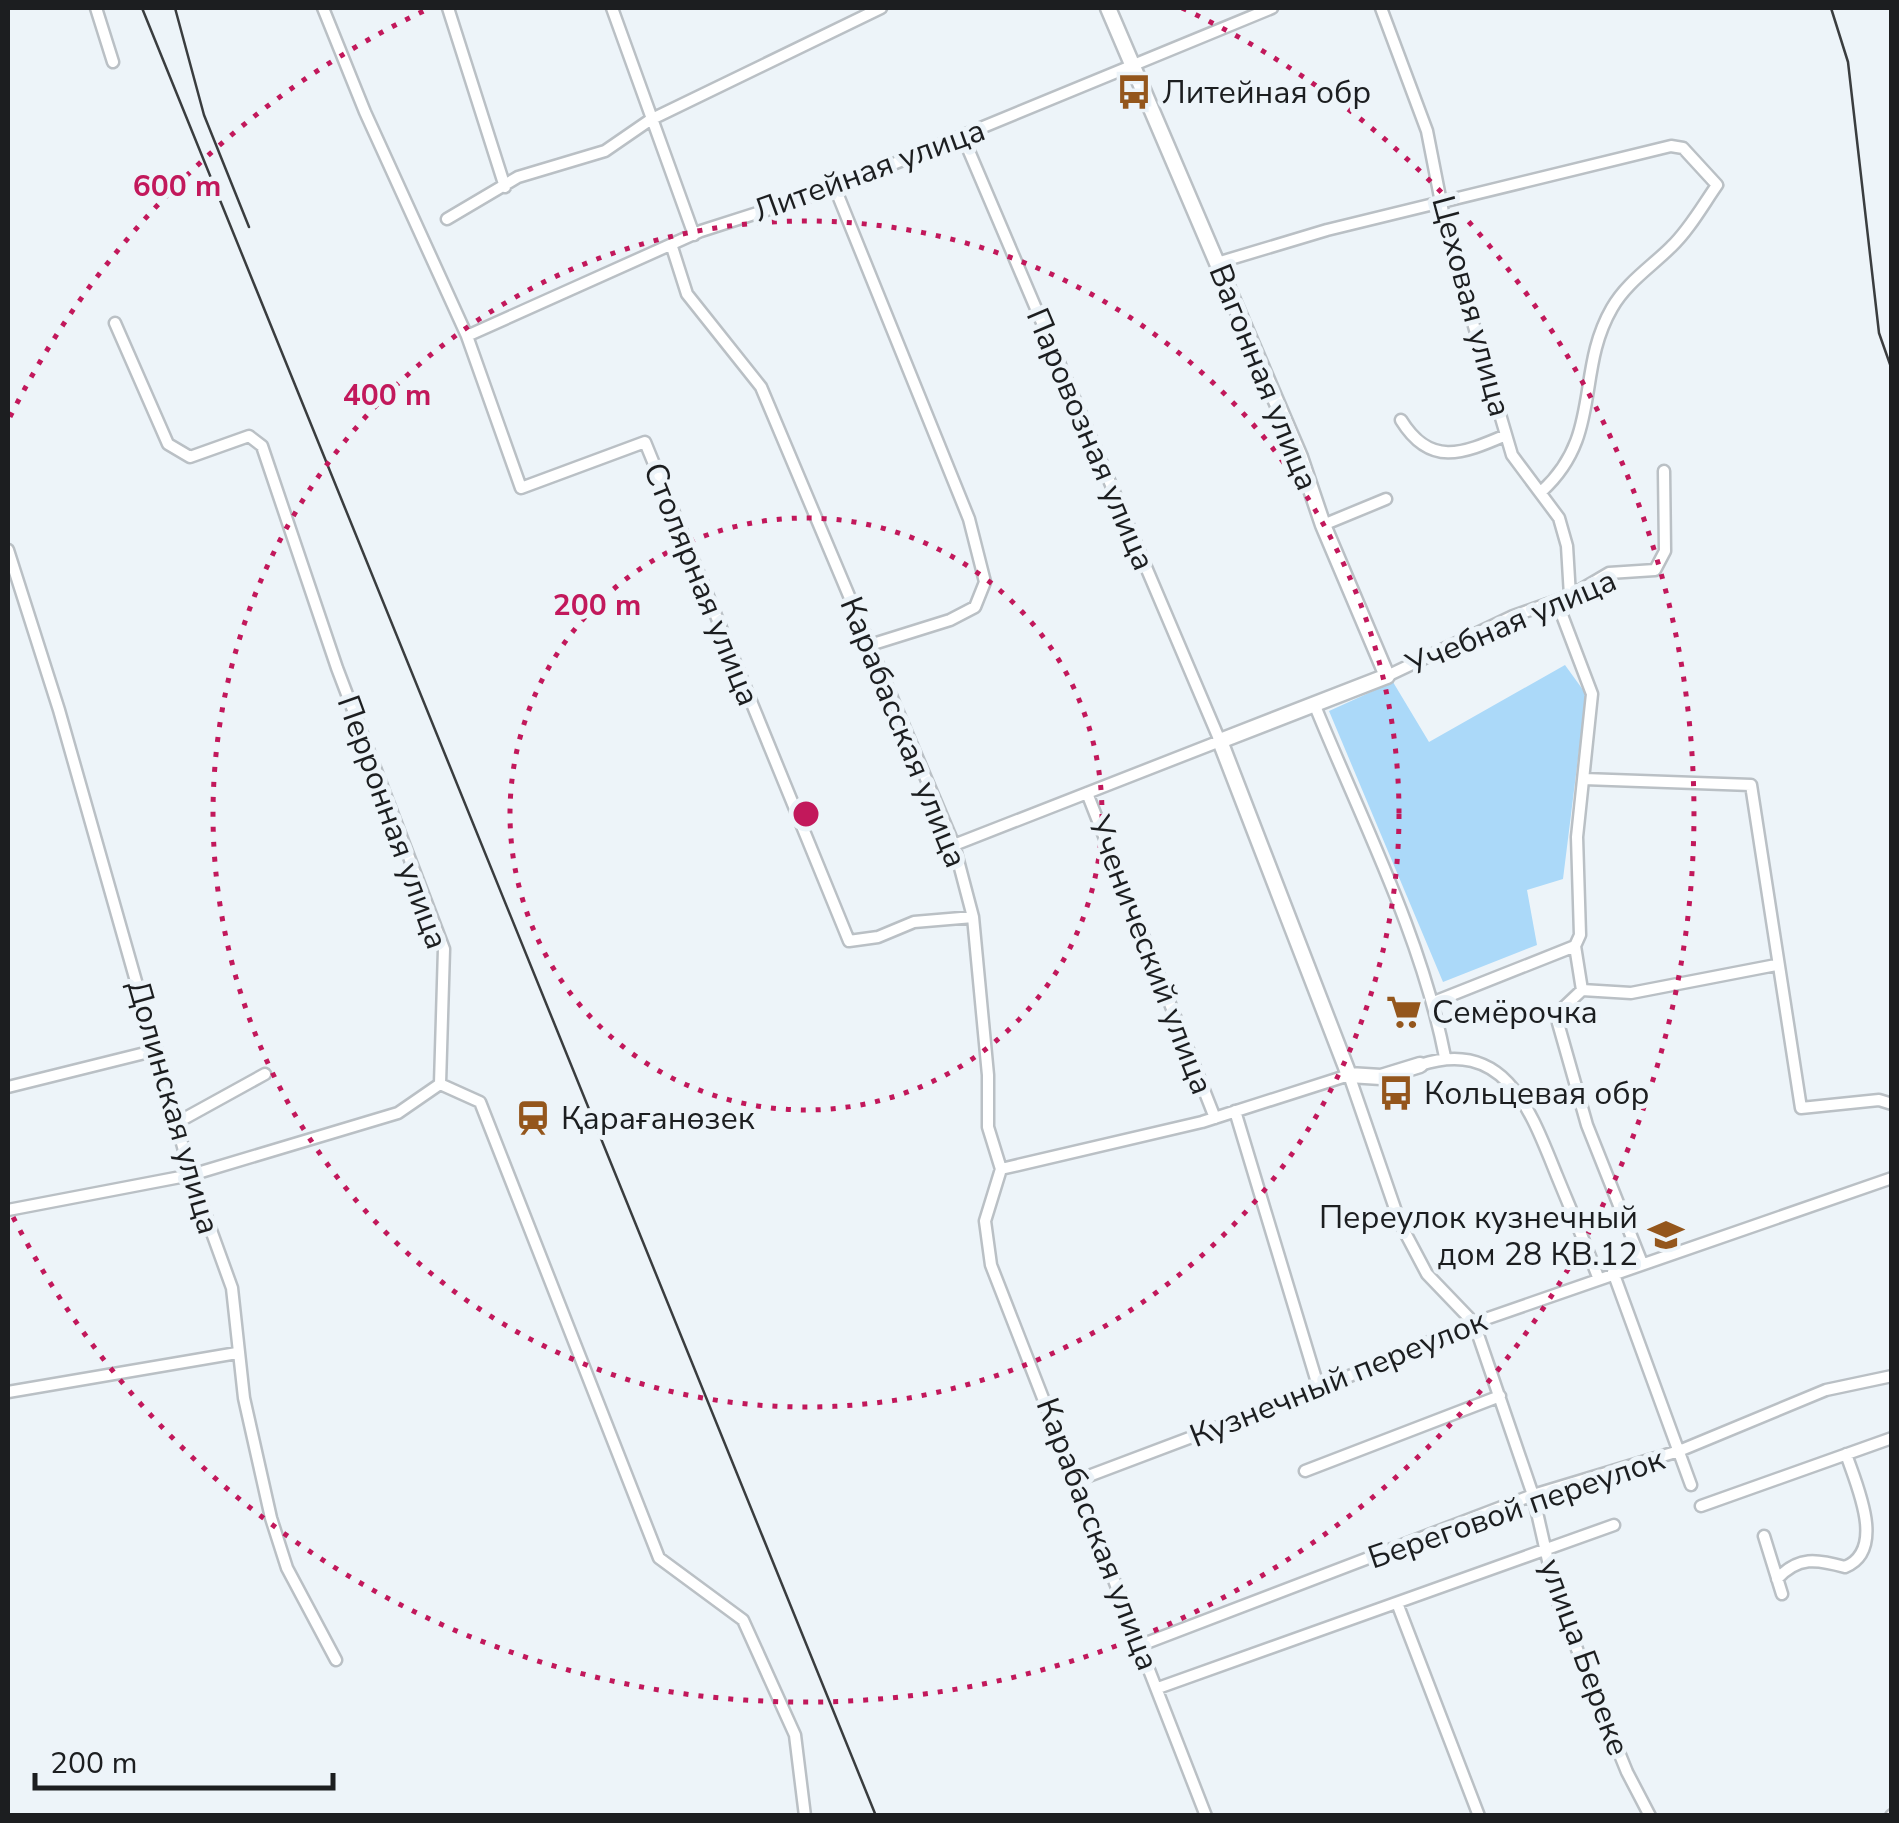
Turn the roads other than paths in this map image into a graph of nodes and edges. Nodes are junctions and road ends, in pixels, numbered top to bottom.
1 (96, 8) edge
2 (322, 8) edge
3 (448, 8) edge
4 (612, 8) edge
5 (881, 8) edge
6 (1108, 8) edge
7 (1272, 8) edge
8 (1381, 8) edge
9 (865, 11) edge
10 (112, 62) dead end
11 (1133, 66) junction
12 (650, 120) junction
13 (963, 137) junction
14 (505, 187) junction
15 (835, 188) junction
16 (1443, 205) junction
17 (448, 220) dead end
18 (694, 234) junction
19 (672, 247) junction
20 (1217, 263) junction
21 (115, 323) dead end
22 (468, 336) junction
23 (1401, 420) dead end
24 (1506, 435) junction
25 (1664, 471) dead end
26 (1542, 491) junction
27 (1386, 499) dead end
28 (1324, 526) junction
29 (8, 550) edge
30 (1570, 596) junction
31 (1556, 602) junction
32 (870, 644) junction
33 (1387, 676) junction
34 (1314, 706) junction
35 (1220, 741) junction
36 (1584, 780) junction
37 (1087, 793) junction
38 (954, 844) junction
39 (973, 917) junction
40 (1576, 946) junction
41 (1776, 965) junction
42 (1582, 990) junction
43 (1434, 1002) junction
44 (157, 1050) junction
45 (1445, 1057) junction
46 (1420, 1066) joint
47 (265, 1074) dead end
48 (1349, 1075) junction
49 (440, 1084) junction
50 (8, 1087) edge
51 (1892, 1104) edge
52 (1236, 1111) junction
53 (1215, 1118) junction
54 (178, 1122) junction
55 (1001, 1168) junction
56 (191, 1175) junction
57 (1892, 1178) edge
58 (8, 1210) edge
59 (1642, 1262) junction
60 (1613, 1272) junction
61 (1598, 1277) junction
62 (1474, 1322) junction
63 (237, 1353) junction
64 (1892, 1376) edge
65 (1319, 1389) junction
66 (8, 1392) edge
67 (1500, 1396) junction
68 (1892, 1438) edge
69 (1679, 1451) junction
70 (1846, 1454) junction
71 (1305, 1471) dead end
72 (1078, 1480) junction
73 (1691, 1485) dead end
74 (1533, 1495) junction
75 (1701, 1506) dead end
76 (1614, 1525) dead end
77 (1764, 1536) dead end
78 (1546, 1552) junction
79 (1777, 1580) junction
80 (1782, 1594) dead end
81 (1397, 1602) junction
82 (1141, 1645) junction
83 (336, 1660) dead end
84 (1158, 1688) junction
85 (805, 1816) edge
86 (1206, 1816) edge
87 (1479, 1816) edge
88 (1650, 1816) edge

1 - 10 street
2 - 22 street, Столярная улица
3 - 14 street
4 - 12 street
5 - 9 street
6 - 11 street, Вагонная улица
7 - 11 street, Литейная улица
8 - 16 street, Цеховая улица
9 - 12 street
11 - 13 street, Литейная улица
11 - 20 street, Вагонная улица
12 - 14 street
12 - 18 street
13 - 15 street, Литейная улица
13 - 35 street, Паровозная улица
14 - 17 street
15 - 18 street, Литейная улица
15 - 32 street
16 - 20 street
16 - 24 street, Цеховая улица
16 - 26 street
18 - 19 street, Литейная улица
19 - 22 street, Литейная улица
19 - 32 street, Карабасская улица
20 - 28 street, Вагонная улица
21 - 49 street, Перронная улица
22 - 39 street, Столярная улица
23 - 24 street
24 - 26 street, Цеховая улица
25 - 30 street, Учебная улица
26 - 30 street, Цеховая улица
27 - 28 street
28 - 33 street, Вагонная улица
29 - 44 street, Долинская улица
30 - 31 street, Учебная улица
31 - 33 street, Учебная улица
31 - 36 street
32 - 38 street, Карабасская улица
33 - 34 street
34 - 35 street
34 - 43 street
35 - 37 street
35 - 48 street
36 - 40 street
36 - 41 street
37 - 38 street
37 - 53 street, Ученический улица
38 - 39 street, Карабасская улица
39 - 55 street, Карабасская улица
40 - 42 street
40 - 43 street
41 - 42 street
41 - 51 street
42 - 59 street
43 - 45 street
44 - 50 street
44 - 54 street, Долинская улица
45 - 46 street
45 - 61 street
46 - 48 street
47 - 54 street
48 - 52 street
48 - 62 street
49 - 56 street
49 - 85 street
52 - 53 street
52 - 65 street, Ученический улица
53 - 55 street
54 - 56 street, Долинская улица
55 - 72 street, Карабасская улица
56 - 58 street
56 - 63 street, Долинская улица
57 - 59 street, Кузнечный переулок
59 - 60 street, Кузнечный переулок
60 - 61 street, Кузнечный переулок
60 - 69 street
61 - 62 street, Кузнечный переулок
62 - 65 street, Кузнечный переулок
62 - 67 street, улица Береке
63 - 66 street
63 - 83 street, Долинская улица
64 - 69 street, Береговой переулок
65 - 72 street, Кузнечный переулок
67 - 71 street
67 - 74 street, улица Береке
68 - 70 street
69 - 73 street
69 - 74 street, Береговой переулок
70 - 75 street
70 - 79 street
72 - 82 street, Карабасская улица
74 - 78 street, улица Береке
74 - 82 street, Береговой переулок
76 - 78 street
77 - 79 street
78 - 81 street
78 - 88 street, улица Береке
79 - 80 street
81 - 84 street
81 - 87 street
82 - 84 street, Карабасская улица
84 - 86 street, Карабасская улица

